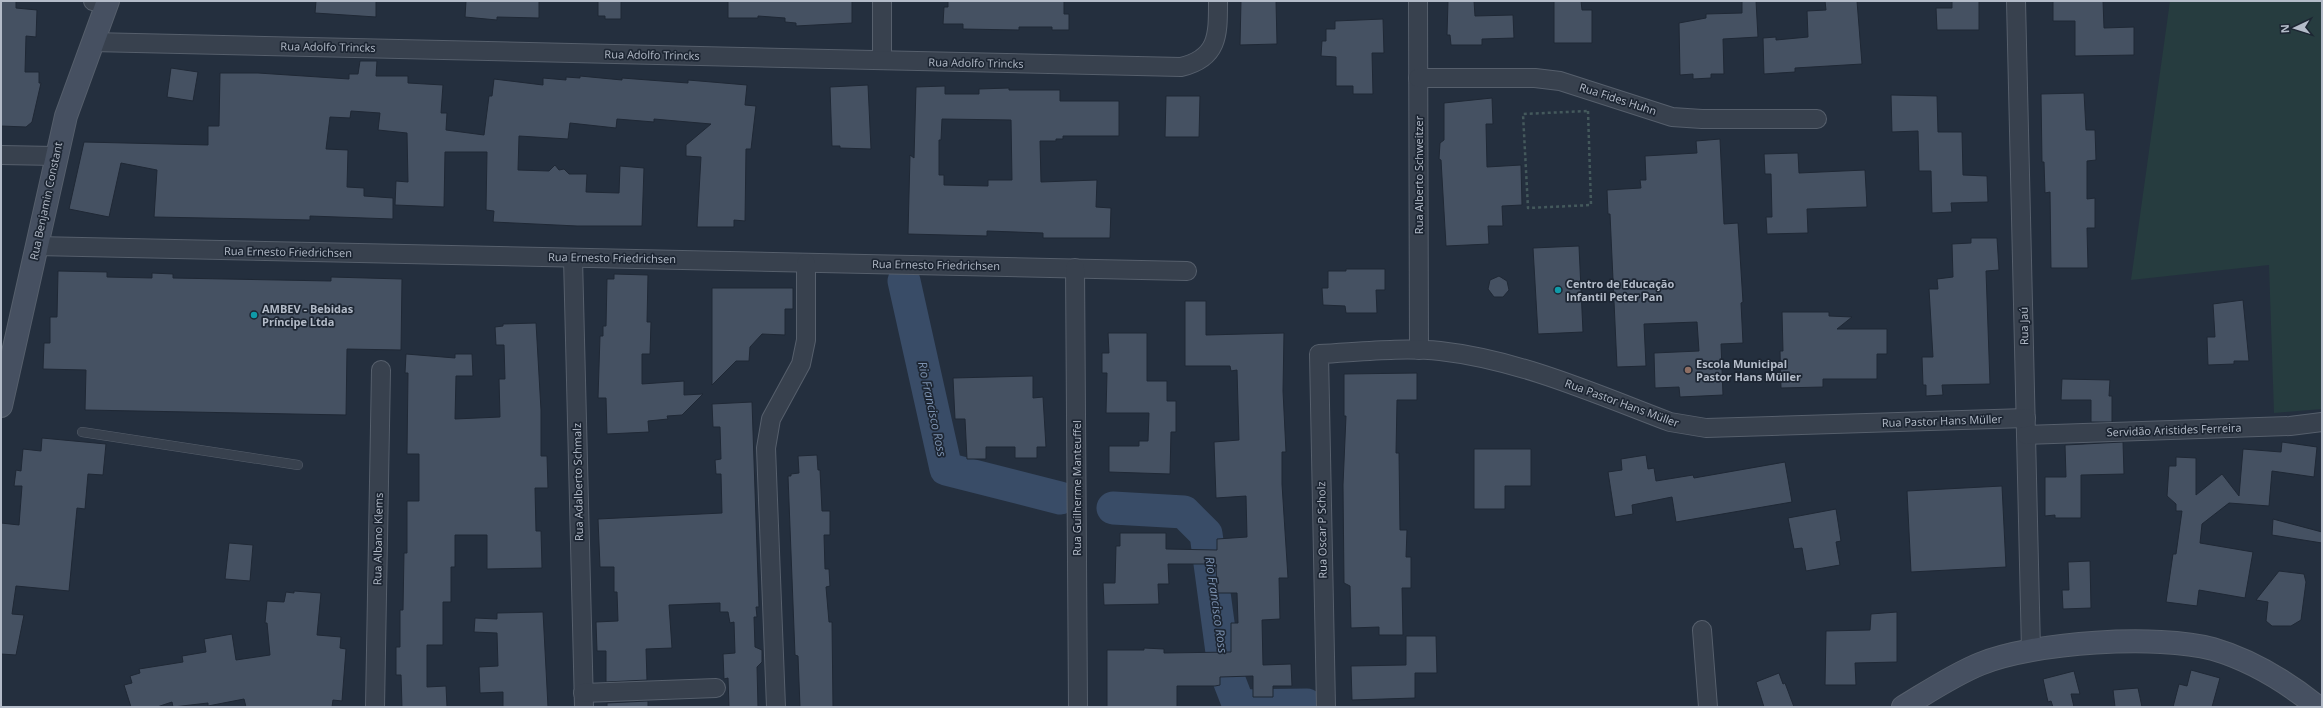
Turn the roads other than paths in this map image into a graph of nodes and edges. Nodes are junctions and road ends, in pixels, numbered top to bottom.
1 (882, 1) edge
2 (1218, 1) edge
3 (1418, 1) edge
4 (2016, 1) edge
5 (102, 2) edge
6 (92, 42) junction
7 (882, 60) junction
8 (1418, 78) junction
9 (1817, 119) dead end
10 (1, 155) edge
11 (56, 156) junction
12 (36, 246) junction
13 (573, 258) junction
14 (806, 263) junction
15 (1075, 268) junction
16 (1187, 271) dead end
17 (1419, 350) junction
18 (7, 353) edge
19 (1319, 354) joint
20 (381, 370) dead end
21 (1, 406) edge
22 (2322, 422) edge
23 (2026, 427) junction
24 (82, 432) dead end
25 (298, 465) dead end
26 (1702, 630) dead end
27 (2031, 651) junction
28 (716, 688) dead end
29 (583, 700) edge
30 (375, 707) edge
31 (776, 707) edge
32 (1078, 707) edge
33 (1326, 707) edge
34 (1708, 707) edge
35 (1904, 707) edge
36 (2318, 707) edge

1 - 7 street
2 - 7 street, Rua Adolfo Trincks
3 - 8 street, Rua Alberto Schweitzer
4 - 23 street, Rua Jaú
5 - 6 street, Rua Benjamin Constant
6 - 7 street, Rua Adolfo Trincks
6 - 11 street, Rua Benjamin Constant
8 - 9 street, Rua Fides Huhn
8 - 17 street, Rua Alberto Schweitzer
10 - 11 street
11 - 12 street, Rua Benjamin Constant
12 - 13 street, Rua Ernesto Friedrichsen
12 - 18 street, Rua Benjamin Constant
13 - 14 street, Rua Ernesto Friedrichsen
13 - 29 street, Rua Adalberto Schmalz
14 - 15 street, Rua Ernesto Friedrichsen
14 - 31 street
15 - 16 street, Rua Ernesto Friedrichsen
15 - 32 street, Rua Guilherme Manteuffel
17 - 19 street, Rua Pastor Hans Müller
17 - 23 street, Rua Pastor Hans Müller
18 - 21 street, Rua Benjamin Constant
19 - 33 street, Rua Oscar P Scholz
20 - 30 street, Rua Albano Klems
22 - 23 street, Servidão Aristides Ferreira
23 - 27 street, Rua Jaú
24 - 25 lane
26 - 34 street
27 - 35 street
27 - 36 street
28 - 29 street

